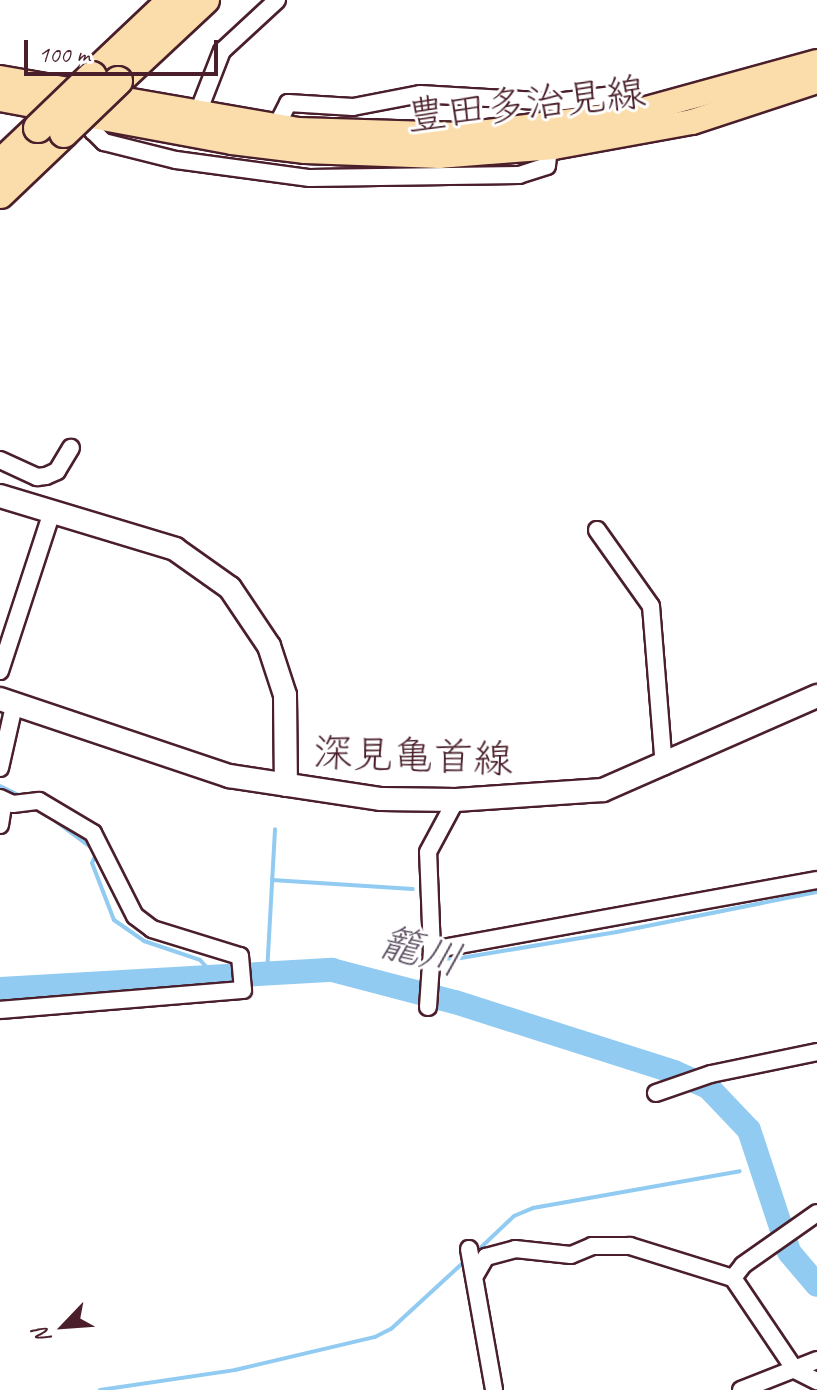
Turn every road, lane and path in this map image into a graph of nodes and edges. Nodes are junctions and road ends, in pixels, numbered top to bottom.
1 (156, 0) edge
2 (172, 0) edge
3 (205, 0) edge
4 (277, 0) edge
5 (817, 62) edge
6 (98, 77) junction
7 (0, 78) edge
8 (817, 81) edge
9 (0, 99) edge
10 (628, 114) junction
11 (197, 115) junction
12 (276, 127) junction
13 (41, 132) junction
14 (0, 164) edge
15 (0, 194) edge
16 (71, 448) dead end
17 (0, 460) edge
18 (0, 496) edge
19 (52, 512) junction
20 (597, 530) dead end
21 (0, 671) edge
22 (817, 696) edge
23 (7, 702) edge
24 (664, 766) junction
25 (0, 768) edge
26 (286, 785) junction
27 (456, 800) junction
28 (6, 801) edge
29 (0, 825) edge
30 (817, 880) edge
31 (432, 950) junction
32 (427, 1005) dead end
33 (0, 1010) edge
34 (817, 1052) edge
35 (656, 1093) dead end
36 (817, 1213) edge
37 (469, 1249) dead end
38 (475, 1270) junction
39 (733, 1278) junction
40 (817, 1360) edge
41 (795, 1370) junction
42 (817, 1381) edge
43 (494, 1390) edge
44 (741, 1390) edge

1 - 6 highway
2 - 6 highway
3 - 6 highway
4 - 11 street
5 - 10 main road, 豊田多治見線
6 - 13 highway, bridge
7 - 11 main road, 豊田多治見線
8 - 9 main road, 豊田多治見線
10 - 12 main road, 豊田多治見線
10 - 12 street
11 - 12 main road, 豊田多治見線
13 - 14 highway
13 - 15 highway
16 - 17 street
18 - 19 main road
19 - 21 street
19 - 26 main road
20 - 24 street
22 - 24 main road, 深見亀首線
23 - 25 street
23 - 26 main road, 深見亀首線
24 - 27 main road, 深見亀首線
26 - 27 main road, 深見亀首線
27 - 31 street
28 - 29 street
28 - 33 street
30 - 31 street
31 - 32 street
34 - 35 street
36 - 39 street
37 - 38 street
38 - 39 street
38 - 43 street
39 - 41 street
40 - 41 street
41 - 42 street
41 - 44 street

